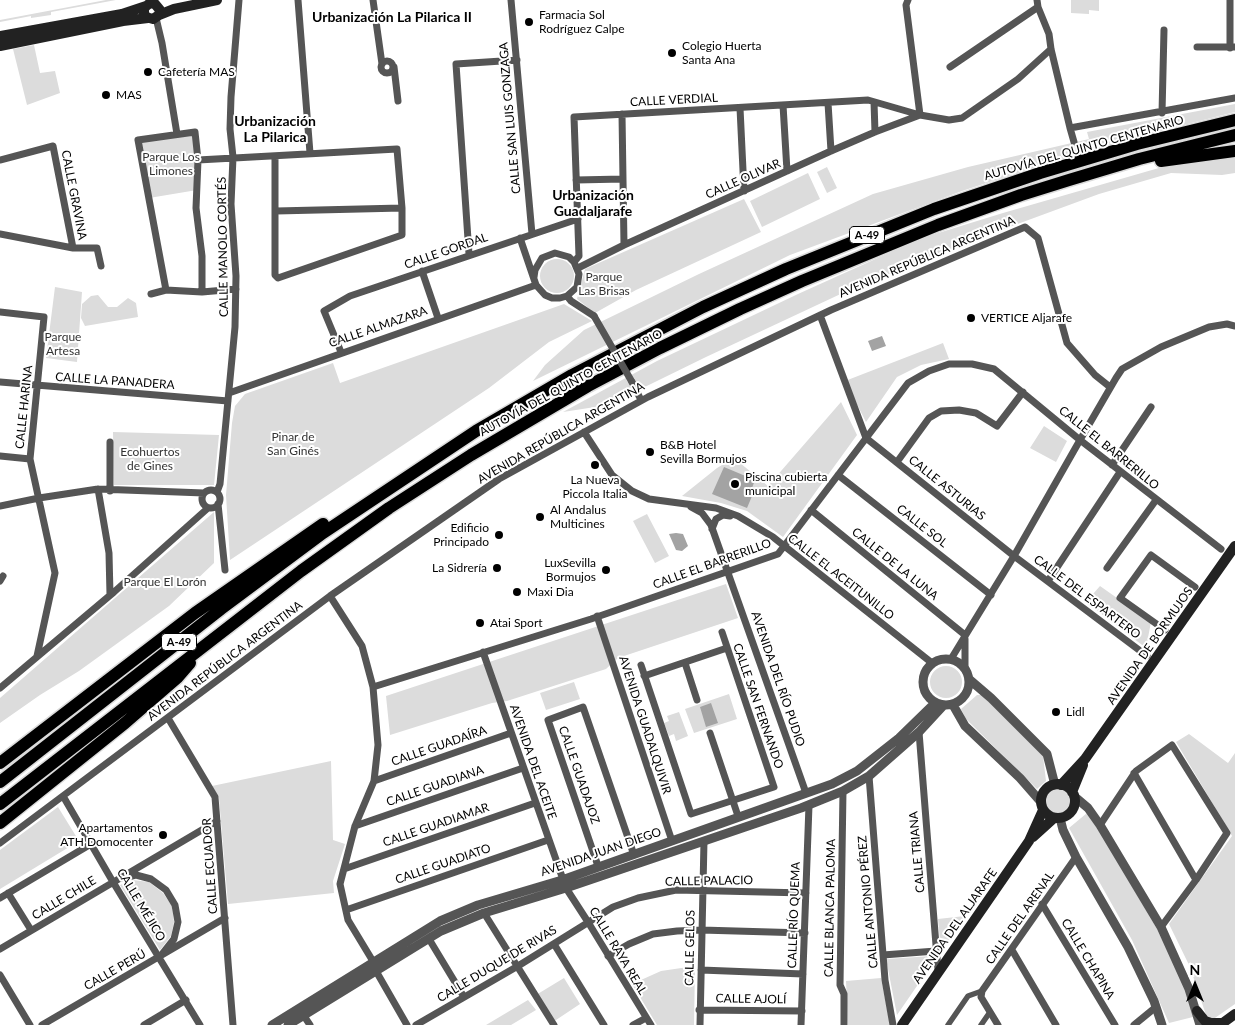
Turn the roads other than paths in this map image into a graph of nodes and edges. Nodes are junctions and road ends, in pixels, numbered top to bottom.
1 (191, 0) edge
2 (217, 0) edge
3 (239, 0) edge
4 (298, 0) edge
5 (373, 0) edge
6 (511, 0) edge
7 (908, 0) edge
8 (1230, 0) edge
9 (1037, 4) edge
10 (151, 5) junction
11 (154, 17) junction
12 (1164, 30) dead end
13 (0, 36) edge
14 (0, 46) edge
15 (1197, 47) dead end
16 (1232, 47) edge
17 (1052, 49) junction
18 (517, 60) junction
19 (950, 67) dead end
20 (1235, 98) edge
21 (398, 101) dead end
22 (874, 102) junction
23 (828, 103) junction
24 (784, 105) junction
25 (740, 108) junction
26 (1162, 113) junction
27 (622, 114) junction
28 (920, 115) junction
29 (1235, 120) edge
30 (1070, 128) junction
31 (875, 132) junction
32 (177, 134) junction
33 (1235, 135) edge
34 (1074, 142) dead end
35 (1235, 150) edge
36 (831, 151) junction
37 (310, 153) junction
38 (275, 156) junction
39 (233, 157) junction
40 (1139, 159) junction
41 (0, 160) edge
42 (198, 160) junction
43 (787, 171) junction
44 (623, 179) junction
45 (576, 180) junction
46 (744, 190) junction
47 (402, 208) junction
48 (276, 211) junction
49 (578, 219) junction
50 (0, 234) edge
51 (532, 234) junction
52 (520, 238) junction
53 (624, 245) junction
54 (73, 248) junction
55 (469, 254) junction
56 (576, 264) junction
57 (101, 266) dead end
58 (422, 272) junction
59 (535, 281) junction
60 (236, 289) junction
61 (166, 290) junction
62 (202, 292) junction
63 (151, 294) dead end
64 (567, 296) junction
65 (0, 312) edge
66 (820, 315) junction
67 (438, 318) junction
68 (1235, 326) edge
69 (341, 352) junction
70 (0, 382) edge
71 (38, 386) junction
72 (1110, 387) junction
73 (1023, 392) junction
74 (229, 397) junction
75 (641, 400) junction
76 (1151, 407) dead end
77 (584, 432) junction
78 (866, 438) junction
79 (1080, 440) junction
80 (110, 442) dead end
81 (0, 456) edge
82 (30, 459) junction
83 (897, 462) junction
84 (1112, 465) junction
85 (1120, 472) junction
86 (838, 475) junction
87 (98, 489) junction
88 (110, 490) junction
89 (217, 492) junction
90 (204, 493) junction
91 (39, 498) junction
92 (1156, 500) junction
93 (218, 504) junction
94 (687, 505) junction
95 (0, 506) edge
96 (361, 506) junction
97 (208, 508) junction
98 (811, 510) junction
99 (738, 516) junction
100 (712, 529) junction
101 (784, 546) junction
102 (1235, 546) edge
103 (1221, 549) dead end
104 (1014, 556) junction
105 (1108, 568) dead end
106 (224, 570) dead end
107 (728, 572) junction
108 (1048, 581) junction
109 (1196, 587) dead end
110 (110, 595) junction
111 (991, 595) junction
112 (330, 596) junction
113 (597, 616) junction
114 (1165, 630) dead end
115 (722, 632) dead end
116 (966, 635) junction
117 (206, 644) junction
118 (727, 648) junction
119 (483, 652) junction
120 (37, 656) junction
121 (1147, 656) dead end
122 (951, 659) junction
123 (685, 663) junction
124 (932, 663) junction
125 (641, 665) dead end
126 (965, 668) junction
127 (644, 676) junction
128 (970, 680) junction
129 (373, 687) junction
130 (0, 688) edge
131 (697, 700) dead end
132 (939, 704) junction
133 (953, 705) junction
134 (168, 718) junction
135 (918, 732) junction
136 (511, 733) junction
137 (710, 733) dead end
138 (1085, 759) junction
139 (0, 762) edge
140 (523, 768) junction
141 (1134, 773) junction
142 (869, 776) junction
143 (374, 781) junction
144 (0, 782) edge
145 (1058, 785) junction
146 (843, 791) junction
147 (806, 793) junction
148 (1074, 795) junction
149 (64, 796) junction
150 (733, 800) junction
151 (535, 803) junction
152 (0, 804) edge
153 (809, 805) junction
154 (1042, 806) junction
155 (738, 816) junction
156 (1057, 818) junction
157 (217, 821) junction
158 (0, 823) edge
159 (1100, 824) junction
160 (355, 826) junction
161 (548, 840) junction
162 (672, 841) junction
163 (704, 841) junction
164 (1029, 841) junction
165 (0, 844) edge
166 (91, 844) junction
167 (634, 854) junction
168 (1076, 857) junction
169 (598, 866) junction
170 (344, 869) junction
171 (1196, 880) junction
172 (113, 882) junction
173 (564, 884) junction
174 (702, 891) junction
175 (8, 893) junction
176 (806, 893) junction
177 (0, 898) edge
178 (1042, 904) junction
179 (346, 910) junction
180 (484, 913) junction
181 (225, 918) junction
182 (588, 922) junction
183 (1161, 927) junction
184 (31, 930) junction
185 (701, 930) junction
186 (804, 934) junction
187 (429, 939) junction
188 (554, 944) junction
189 (0, 949) edge
190 (1012, 950) junction
191 (936, 951) junction
192 (883, 955) junction
193 (608, 956) junction
194 (160, 957) junction
195 (518, 966) junction
196 (375, 967) junction
197 (701, 970) junction
198 (938, 970) junction
199 (803, 974) junction
200 (0, 975) edge
201 (982, 991) junction
202 (464, 997) junction
203 (186, 1000) junction
204 (1156, 1007) junction
205 (700, 1010) junction
206 (802, 1011) junction
207 (1197, 1011) junction
208 (990, 1012) junction
209 (1235, 1014) edge
210 (304, 1016) junction
211 (646, 1018) junction
212 (1219, 1024) edge
213 (30, 1025) edge
214 (42, 1025) edge
215 (144, 1025) edge
216 (200, 1025) edge
217 (233, 1025) edge
218 (272, 1025) edge
219 (288, 1025) edge
220 (310, 1025) edge
221 (407, 1025) edge
222 (416, 1025) edge
223 (554, 1025) edge
224 (604, 1025) edge
225 (633, 1025) edge
226 (651, 1025) edge
227 (700, 1025) edge
228 (802, 1025) edge
229 (844, 1025) edge
230 (893, 1025) edge
231 (902, 1025) edge
232 (948, 1025) edge
233 (981, 1025) edge
234 (998, 1025) edge
235 (1056, 1025) edge
236 (1115, 1025) edge
237 (1134, 1025) edge
238 (1162, 1025) edge
239 (1200, 1025) edge

1 - 10 main road
2 - 11 main road
3 - 39 street, CALLE MANOLO CORTÉS
4 - 37 street
5 - 21 street
6 - 18 street, CALLE SAN LUIS GONZAGA
7 - 28 street
8 - 16 street
9 - 17 street
9 - 19 street
10 - 11 main road
10 - 11 main road
10 - 13 main road
11 - 14 main road
11 - 32 street
12 - 26 street
15 - 16 street
17 - 28 street, CALLE VERDIAL
17 - 30 street
18 - 51 street, CALLE SAN LUIS GONZAGA
18 - 55 street
20 - 26 street
22 - 23 street, CALLE VERDIAL
22 - 28 street, CALLE VERDIAL
22 - 31 street
23 - 24 street, CALLE VERDIAL
23 - 36 street
24 - 25 street, CALLE VERDIAL
24 - 43 street
25 - 27 street, CALLE VERDIAL
25 - 46 street
26 - 30 street
27 - 44 street
27 - 45 street, CALLE VERDIAL
28 - 31 street, CALLE OLIVAR
29 - 96 highway, AUTOVÍA DEL QUINTO CENTENARIO / A-49
30 - 34 street
31 - 36 street, CALLE OLIVAR
32 - 42 street
32 - 61 street
33 - 40 highway, AUTOVÍA DEL QUINTO CENTENARIO / A-49
35 - 40 highway
36 - 43 street, CALLE OLIVAR
37 - 38 street
37 - 47 street
38 - 39 street
38 - 48 street
39 - 42 street
39 - 60 street, CALLE MANOLO CORTÉS
40 - 117 highway, AUTOVÍA DEL QUINTO CENTENARIO / A-49
41 - 54 street, CALLE GRAVINA
42 - 62 street
43 - 46 street, CALLE OLIVAR
44 - 45 street
44 - 53 street
45 - 49 street, CALLE VERDIAL
46 - 53 street, CALLE OLIVAR
47 - 48 street
47 - 48 street
49 - 51 street, CALLE GORDAL
49 - 56 street, CALLE VERDIAL
50 - 54 street
51 - 52 street, CALLE GORDAL
52 - 55 street, CALLE GORDAL
52 - 59 street
53 - 56 street, CALLE OLIVAR
54 - 57 street
55 - 58 street, CALLE GORDAL
56 - 59 street
56 - 64 street
58 - 67 street
58 - 69 street, CALLE GORDAL
59 - 64 street
59 - 67 street, CALLE ALMAZARA
60 - 62 street
60 - 74 street, CALLE MANOLO CORTÉS
61 - 62 street
61 - 63 street
64 - 75 street, bridge
65 - 71 street, CALLE HARINA
66 - 72 street, AVENIDA REPÚBLICA ARGENTINA
66 - 75 street, AVENIDA REPÚBLICA ARGENTINA
66 - 78 street
67 - 69 street, CALLE ALMAZARA
68 - 72 street
69 - 74 street, CALLE ALMAZARA
70 - 71 street, CALLE LA PANADERA
71 - 74 street, CALLE LA PANADERA
71 - 82 street, CALLE HARINA
72 - 79 street
73 - 78 street, CALLE EL BARRERILLO
73 - 79 street, CALLE EL BARRERILLO
73 - 83 street
74 - 89 street, CALLE MANOLO CORTÉS
75 - 77 street, AVENIDA REPÚBLICA ARGENTINA
76 - 84 street
77 - 94 street, CALLE EL ACEITUNILLO
77 - 112 street, AVENIDA REPÚBLICA ARGENTINA
78 - 83 street, CALLE ASTURIAS
78 - 86 street, CALLE EL BARRERILLO
79 - 84 street, CALLE EL BARRERILLO
79 - 104 street
80 - 88 street
81 - 82 street
82 - 91 street, CALLE HARINA
83 - 104 street, CALLE ASTURIAS
84 - 85 street, CALLE EL BARRERILLO
85 - 92 street, CALLE EL BARRERILLO
85 - 108 street
86 - 98 street, CALLE EL BARRERILLO
86 - 111 street, CALLE SOL
87 - 88 street
87 - 91 street
87 - 110 street
88 - 90 street
89 - 90 street
89 - 93 street
90 - 97 street
91 - 95 street
91 - 120 street, CALLE HARINA
92 - 103 street, CALLE EL BARRERILLO
92 - 105 street
93 - 97 street
93 - 106 street
94 - 99 street, CALLE EL ACEITUNILLO
94 - 100 street, AVENIDA DEL RÍO PUDIO
96 - 139 highway
96 - 144 highway, AUTOVÍA DEL QUINTO CENTENARIO / A-49
97 - 110 street
98 - 101 street, CALLE EL BARRERILLO
98 - 116 street, CALLE DE LA LUNA
99 - 100 street
99 - 101 street, CALLE EL ACEITUNILLO
100 - 107 street, AVENIDA DEL RÍO PUDIO
101 - 107 street, CALLE EL BARRERILLO
101 - 124 street, CALLE EL ACEITUNILLO
102 - 138 main road, AVENIDA DE BORMUJOS
104 - 108 street, CALLE DEL ESPARTERO
104 - 111 street
107 - 113 street, CALLE EL BARRERILLO
107 - 147 street, AVENIDA DEL RÍO PUDIO
108 - 121 street, CALLE DEL ESPARTERO
109 - 114 street
110 - 120 street
111 - 116 street
112 - 129 street
112 - 134 street, AVENIDA REPÚBLICA ARGENTINA
113 - 119 street, CALLE EL BARRERILLO
113 - 162 street, AVENIDA GUADALQUIVIR
115 - 118 street, CALLE SAN FERNANDO
116 - 122 street
116 - 126 street
117 - 152 highway, AUTOVÍA DEL QUINTO CENTENARIO / A-49
117 - 158 highway
118 - 123 street
118 - 150 street, CALLE SAN FERNANDO
119 - 129 street, CALLE EL BARRERILLO
119 - 136 street, AVENIDA DEL ACEITE
120 - 130 street
122 - 124 street
122 - 126 street
123 - 127 street
123 - 131 street
124 - 132 street
125 - 127 street
126 - 128 street
127 - 150 street
128 - 133 street
128 - 145 street
129 - 143 street
132 - 133 street
132 - 135 street, AVENIDA JUAN DIEGO
132 - 147 street, AVENIDA JUAN DIEGO
133 - 154 street
134 - 149 street, AVENIDA REPÚBLICA ARGENTINA
134 - 157 street, CALLE ECUADOR
135 - 142 street, AVENIDA JUAN DIEGO
135 - 191 street, CALLE TRIANA
136 - 140 street, AVENIDA DEL ACEITE
136 - 143 street, CALLE GUADAÍRA
137 - 150 street
138 - 145 main road, AVENIDA DE BORMUJOS
138 - 148 main road, AVENIDA DE BORMUJOS
140 - 151 street, AVENIDA DEL ACEITE
140 - 160 street, CALLE GUADIANA
141 - 159 street
141 - 171 street
141 - 171 street
142 - 146 street, AVENIDA JUAN DIEGO
142 - 192 street, CALLE ANTONIO PÉREZ
143 - 160 street
145 - 148 main road
145 - 154 main road
146 - 153 street, AVENIDA JUAN DIEGO
146 - 229 street, CALLE BLANCA PALOMA
147 - 155 street, AVENIDA JUAN DIEGO
148 - 156 main road
148 - 159 street
149 - 165 street, AVENIDA REPÚBLICA ARGENTINA
149 - 166 street, CALLE MÉJICO
150 - 155 street
151 - 161 street, AVENIDA DEL ACEITE
151 - 170 street, CALLE GUADIAMAR
153 - 163 street, AVENIDA JUAN DIEGO
153 - 176 street, CALLE RÍO QUEMA
154 - 156 main road
154 - 164 main road, AVENIDA DEL ALJARAFE
155 - 162 street, AVENIDA JUAN DIEGO
156 - 164 main road, AVENIDA DEL ALJARAFE
156 - 168 street
157 - 172 street, CALLE CHILE
157 - 181 street, CALLE ECUADOR
159 - 183 street
160 - 170 street
161 - 173 street, AVENIDA DEL ACEITE
161 - 179 street, CALLE GUADIATO
162 - 167 street, AVENIDA JUAN DIEGO
163 - 173 street, AVENIDA JUAN DIEGO
163 - 174 street, CALLE GELOS
164 - 198 main road, AVENIDA DEL ALJARAFE
166 - 172 street, CALLE MÉJICO
166 - 175 street
167 - 169 street, AVENIDA JUAN DIEGO
167 - 169 street, CALLE GUADAJOZ
168 - 178 street, CALLE DEL ARENAL
168 - 204 street
169 - 173 street, AVENIDA JUAN DIEGO
170 - 179 street
171 - 183 street
172 - 184 street, CALLE CHILE
172 - 194 street, CALLE MÉJICO
172 - 194 street
173 - 180 street, AVENIDA JUAN DIEGO
173 - 182 street, CALLE RAYA REAL
173 - 196 street, AVENIDA JUAN DIEGO
174 - 176 street, CALLE PALACIO
174 - 182 street, CALLE PALACIO
174 - 185 street, CALLE GELOS
175 - 177 street
175 - 184 street
176 - 186 street, CALLE RÍO QUEMA
178 - 190 street, CALLE DEL ARENAL
178 - 236 street, CALLE CHAPINA
179 - 196 street
180 - 187 street, AVENIDA JUAN DIEGO
180 - 195 street
181 - 194 street, CALLE PERÚ
181 - 217 street, CALLE ECUADOR
182 - 188 street, CALLE DUQUE DE RIVAS
182 - 193 street, CALLE RAYA REAL
183 - 207 street
184 - 189 street, CALLE CHILE
185 - 186 street
185 - 193 street
185 - 197 street, CALLE GELOS
186 - 199 street, CALLE RÍO QUEMA
187 - 196 street, AVENIDA JUAN DIEGO
187 - 202 street
188 - 195 street, CALLE DUQUE DE RIVAS
188 - 224 street
190 - 201 street, CALLE DEL ARENAL
190 - 235 street
191 - 192 street
191 - 198 street, CALLE TRIANA
192 - 230 street, CALLE ANTONIO PÉREZ
193 - 211 street, CALLE RAYA REAL
194 - 203 street, CALLE MÉJICO
194 - 214 street, CALLE PERÚ
195 - 202 street, CALLE DUQUE DE RIVAS
195 - 223 street
196 - 210 street, AVENIDA JUAN DIEGO
196 - 218 street, AVENIDA JUAN DIEGO
196 - 221 street
197 - 199 street
197 - 205 street, CALLE GELOS
198 - 231 main road, AVENIDA DEL ALJARAFE
199 - 206 street, CALLE RÍO QUEMA
200 - 213 street
201 - 208 street
201 - 232 street
202 - 222 street, CALLE DUQUE DE RIVAS
203 - 215 street
203 - 216 street, CALLE MÉJICO
204 - 237 street
204 - 238 street
205 - 206 street, CALLE AJOLÍ
205 - 227 street, CALLE GELOS
206 - 228 street, CALLE RÍO QUEMA
207 - 212 main road
207 - 239 street
208 - 233 street
208 - 234 street
209 - 212 main road
210 - 219 street, AVENIDA JUAN DIEGO
210 - 220 street
211 - 225 street
211 - 226 street, CALLE RAYA REAL

